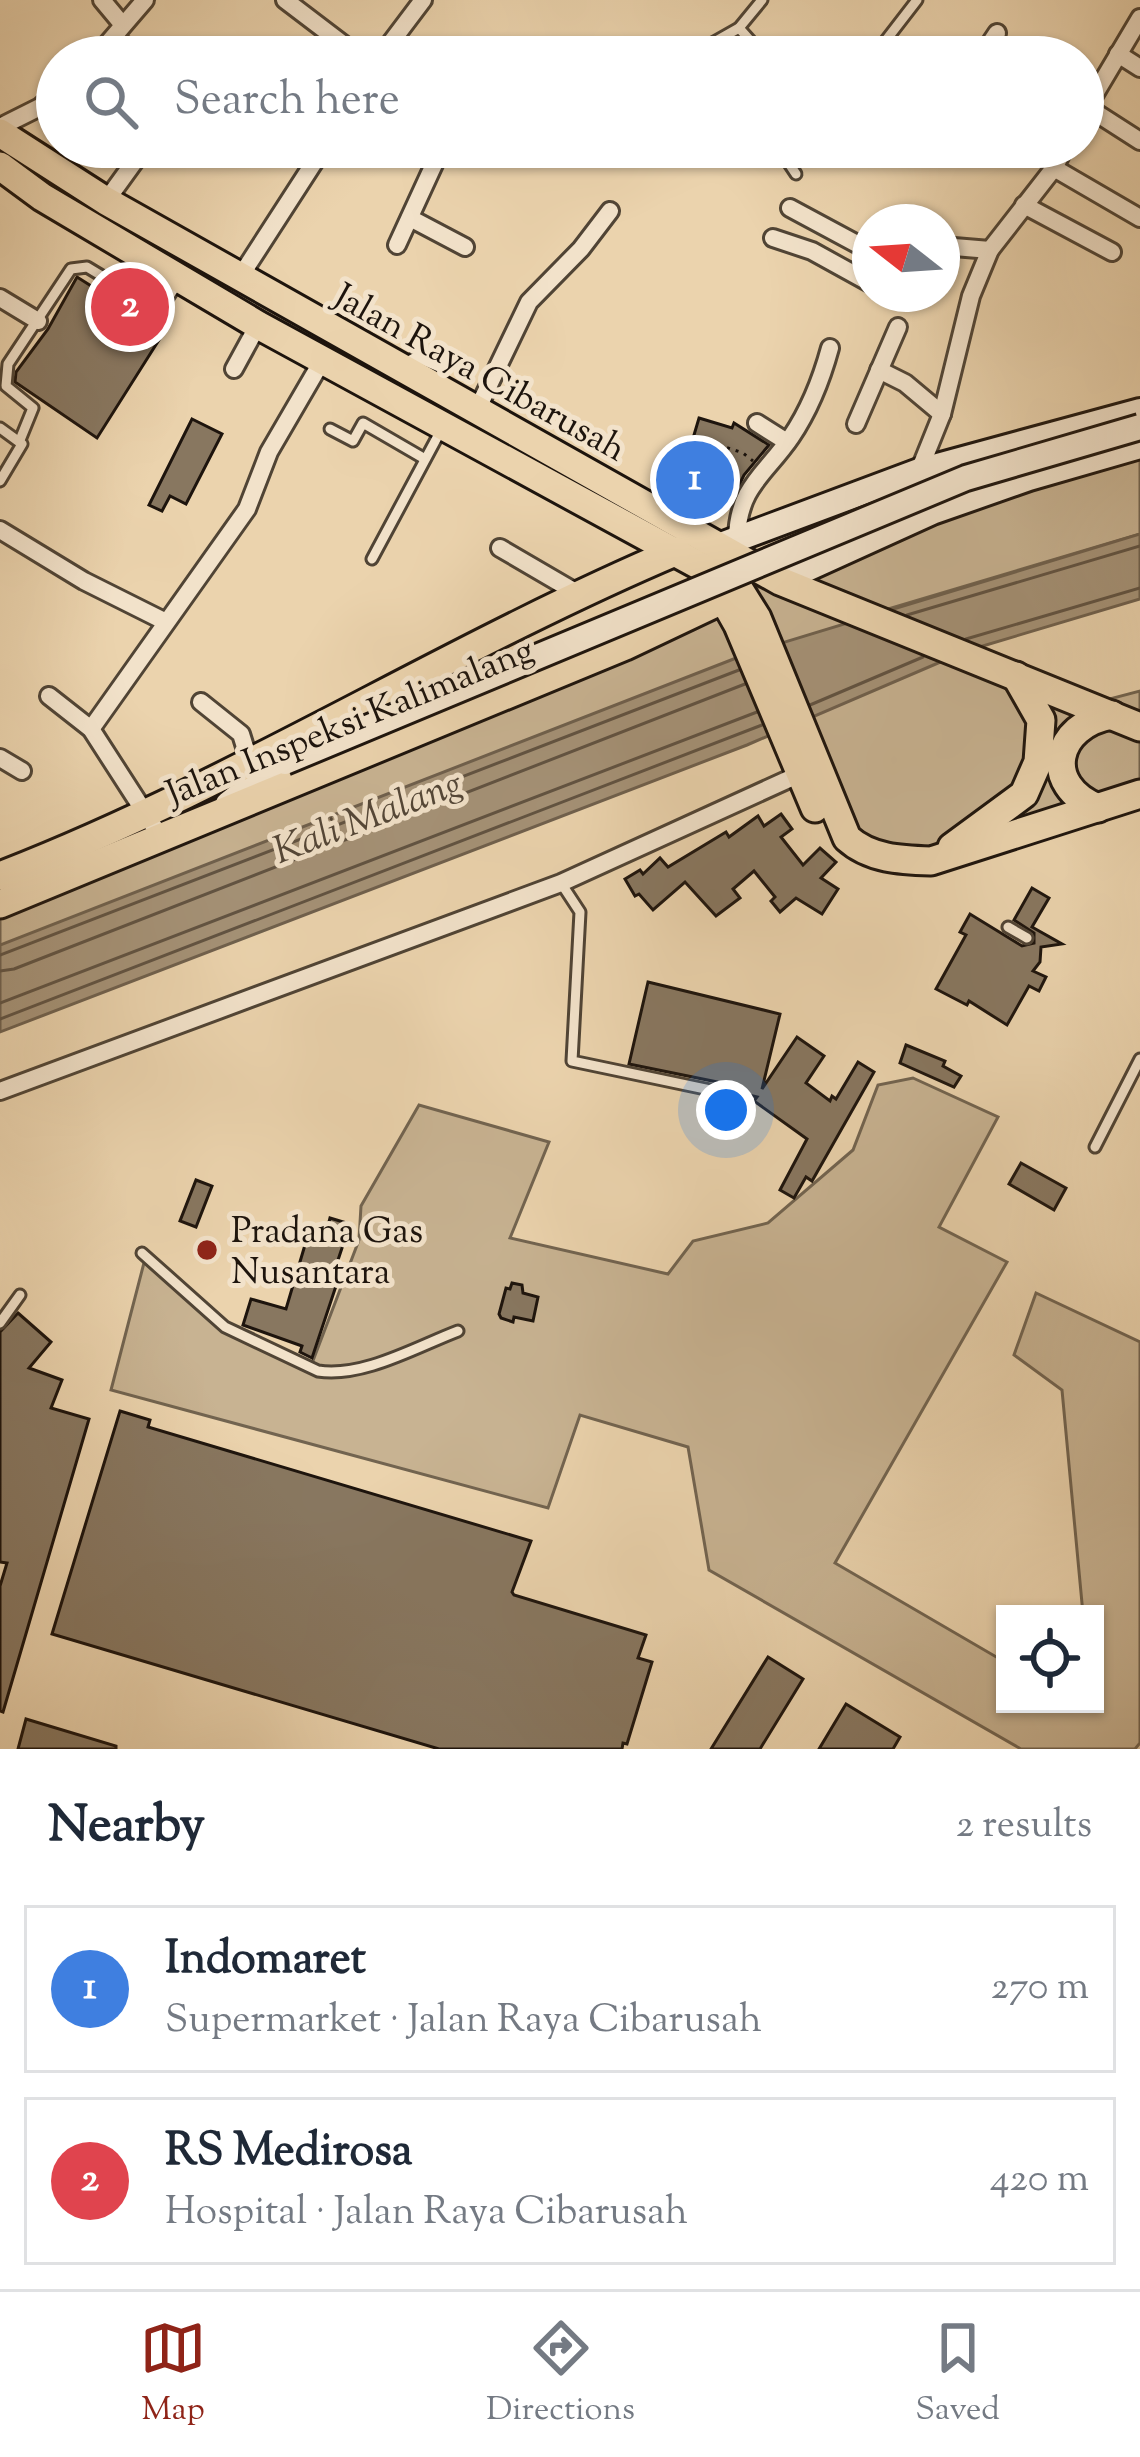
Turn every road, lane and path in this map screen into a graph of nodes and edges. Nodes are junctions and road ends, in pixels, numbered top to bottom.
1 (102, 0) edge
2 (145, 0) edge
3 (423, 0) edge
4 (762, 0) edge
5 (917, 0) edge
6 (287, 1) edge
7 (1140, 18) edge
8 (739, 28) junction
9 (118, 31) junction
10 (997, 33) dead end
11 (114, 36) edge
12 (123, 36) edge
13 (333, 36) edge
14 (404, 36) edge
15 (725, 36) edge
16 (746, 36) edge
17 (889, 36) edge
18 (995, 36) edge
19 (1118, 54) junction
20 (1140, 68) edge
21 (1104, 78) edge
22 (36, 108) edge
23 (1104, 121) edge
24 (0, 130) edge
25 (1140, 141) edge
26 (36, 154) edge
27 (0, 166) edge
28 (57, 168) edge
29 (130, 168) edge
30 (310, 168) edge
31 (433, 168) edge
32 (793, 168) edge
33 (1054, 168) joint
34 (796, 173) dead end
35 (106, 201) junction
36 (1024, 205) junction
37 (790, 208) dead end
38 (610, 211) dead end
39 (410, 218) junction
40 (1140, 218) edge
41 (773, 238) dead end
42 (852, 241) edge
43 (397, 245) dead end
44 (465, 247) dead end
45 (960, 248) edge
46 (990, 250) junction
47 (1112, 252) dead end
48 (852, 273) edge
49 (240, 277) junction
50 (180, 278) junction
51 (0, 298) edge
52 (38, 321) junction
53 (259, 325) junction
54 (898, 327) dead end
55 (830, 348) dead end
56 (322, 361) junction
57 (397, 367) junction
58 (234, 369) dead end
59 (444, 369) dead end
60 (879, 370) junction
61 (375, 401) junction
62 (1140, 411) edge
63 (476, 412) junction
64 (942, 414) junction
65 (757, 423) dead end
66 (363, 424) junction
67 (856, 424) dead end
68 (444, 426) junction
69 (1140, 427) edge
70 (0, 428) edge
71 (330, 429) dead end
72 (693, 436) dead end
73 (20, 440) junction
74 (788, 442) junction
75 (1140, 446) edge
76 (425, 459) junction
77 (764, 470) junction
78 (919, 471) junction
79 (0, 481) edge
80 (932, 512) junction
81 (0, 530) edge
82 (729, 541) junction
83 (500, 548) dead end
84 (686, 555) junction
85 (372, 559) dead end
86 (780, 581) junction
87 (577, 593) junction
88 (740, 614) junction
89 (166, 622) junction
90 (1016, 676) junction
91 (49, 696) dead end
92 (201, 702) dead end
93 (1140, 704) edge
94 (1112, 715) junction
95 (1140, 727) edge
96 (91, 729) junction
97 (796, 740) junction
98 (0, 758) edge
99 (249, 760) junction
100 (282, 764) junction
101 (22, 771) dead end
102 (800, 774) junction
103 (217, 778) junction
104 (1140, 794) edge
105 (1098, 808) junction
106 (221, 809) junction
107 (154, 825) junction
108 (847, 838) junction
109 (931, 861) junction
110 (0, 876) edge
111 (561, 883) junction
112 (0, 904) edge
113 (1008, 927) dead end
114 (1027, 938) dead end
115 (1140, 1059) edge
116 (0, 1091) edge
117 (715, 1091) dead end
118 (1095, 1147) dead end
119 (142, 1253) dead end
120 (20, 1295) dead end
121 (0, 1323) edge
122 (458, 1331) dead end

1 - 9 street
2 - 9 street
3 - 14 street
4 - 8 lane
5 - 17 lane
6 - 13 street
7 - 19 street
8 - 15 lane
8 - 16 lane
9 - 11 street
9 - 12 street
10 - 18 street
19 - 20 street
19 - 21 street
22 - 24 street
23 - 25 street
24 - 26 main road, Jalan Raya Cibarusah
27 - 50 main road, Jalan Raya Cibarusah
28 - 35 main road, Jalan Raya Cibarusah
29 - 35 street
30 - 49 street
31 - 39 street
32 - 34 lane
33 - 36 street
33 - 40 street
35 - 49 main road, Jalan Raya Cibarusah
36 - 46 street
36 - 47 street
37 - 42 street
38 - 63 street
39 - 43 street
39 - 44 street
41 - 48 street
45 - 46 street
46 - 64 street
49 - 57 main road, Jalan Raya Cibarusah
50 - 52 lane
50 - 53 main road, Jalan Raya Cibarusah
51 - 52 street
52 - 73 lane
53 - 56 main road, Jalan Raya Cibarusah
53 - 58 street
54 - 60 street
55 - 74 street
56 - 61 main road, Jalan Raya Cibarusah
56 - 89 street
57 - 59 lane
57 - 63 main road, Jalan Raya Cibarusah
60 - 64 street
60 - 67 street
61 - 66 lane
61 - 68 main road, Jalan Raya Cibarusah
62 - 78 main road
63 - 82 main road, Jalan Raya Cibarusah
64 - 78 street
65 - 74 street
66 - 71 lane
66 - 76 lane
68 - 76 lane
68 - 84 main road, Jalan Raya Cibarusah
69 - 100 main road, bridge
70 - 73 lane
72 - 77 path
73 - 79 lane
74 - 77 street
75 - 80 main road
76 - 85 lane
77 - 82 street
78 - 80 main road
78 - 82 main road
80 - 86 main road
81 - 89 street
82 - 86 main road, Jalan Raya Cibarusah
83 - 87 street
84 - 87 main road, Jalan Inspeksi Kalimalang
84 - 88 main road, Jalan Raya Cibarusah
86 - 90 main road, Jalan Raya Cibarusah
87 - 99 main road, Jalan Inspeksi Kalimalang
88 - 97 main road, Jalan Raya Cibarusah
88 - 106 main road, Jalan Inspeksi Kalimalang
89 - 96 street
90 - 94 main road, Jalan Raya Cibarusah
90 - 109 main road
91 - 96 street
92 - 99 street
93 - 94 street
94 - 95 main road, Jalan Raya Cibarusah
94 - 105 main road
96 - 107 street
97 - 102 main road, Jalan Raya Cibarusah
97 - 108 main road, Jalan Raya Cibarusah
98 - 101 street
99 - 103 main road, Jalan Inspeksi Kalimalang
100 - 103 main road
100 - 106 main road
102 - 108 main road, Jalan Raya Cibarusah
102 - 111 street
103 - 107 main road, Jalan Inspeksi Kalimalang
104 - 105 main road, Jalan Raya Cibarusah
105 - 109 main road, Jalan Raya Cibarusah
106 - 107 main road, Jalan Inspeksi Kalimalang
107 - 110 main road, Jalan Inspeksi Kalimalang
107 - 112 main road, Jalan Inspeksi Kalimalang
108 - 109 main road, Jalan Raya Cibarusah
111 - 116 street
111 - 117 lane
113 - 114 lane
115 - 118 lane
119 - 122 lane
120 - 121 lane

